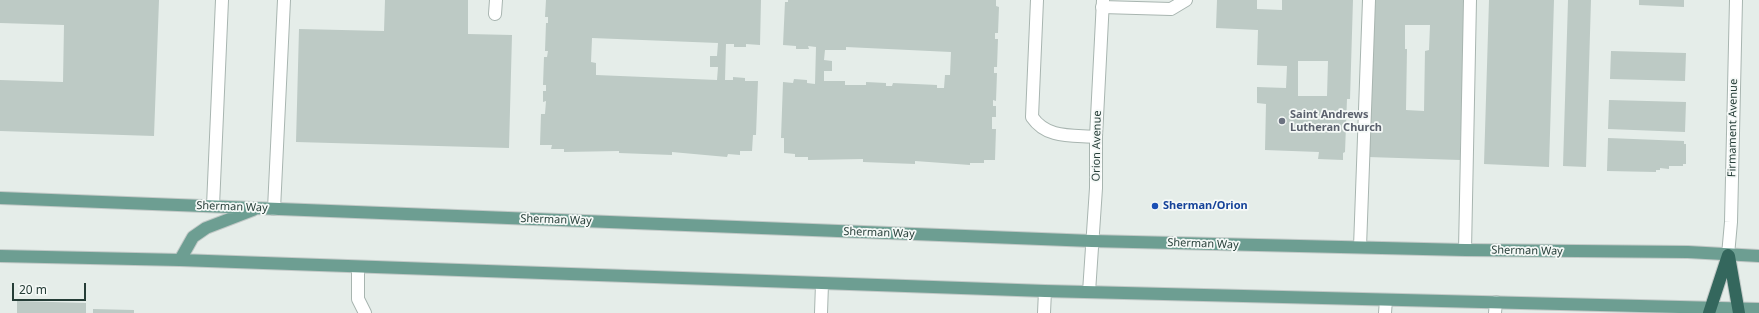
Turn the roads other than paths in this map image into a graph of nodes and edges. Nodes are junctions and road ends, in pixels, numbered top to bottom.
1 (222, 0) edge
2 (284, 0) edge
3 (496, 0) edge
4 (1037, 0) edge
5 (1186, 0) edge
6 (1368, 0) edge
7 (1470, 0) edge
8 (1736, 0) edge
9 (1102, 4) edge
10 (495, 14) dead end
11 (1096, 137) junction
12 (0, 198) edge
13 (213, 206) junction
14 (260, 208) junction
15 (274, 209) junction
16 (1092, 240) junction
17 (1360, 248) junction
18 (1465, 250) junction
19 (1728, 255) junction
20 (0, 256) edge
21 (1759, 256) edge
22 (180, 260) junction
23 (358, 267) junction
24 (822, 284) junction
25 (1045, 291) junction
26 (1089, 292) junction
27 (1386, 300) junction
28 (1495, 308) edge
29 (1759, 309) edge
30 (1710, 310) edge
31 (1739, 311) edge
32 (365, 313) edge
33 (821, 313) edge
34 (1044, 313) edge
35 (1385, 313) edge

1 - 13 street
2 - 15 street
3 - 10 street
4 - 11 street
5 - 9 street
6 - 17 street
7 - 18 street
8 - 19 street, Firmament Avenue
9 - 11 street, Orion Avenue
11 - 16 street, Orion Avenue
12 - 13 main road, Sherman Way
13 - 14 main road, Sherman Way
14 - 15 main road, Sherman Way
14 - 22 main road
15 - 16 main road, Sherman Way
16 - 17 main road, Sherman Way
16 - 26 street, Orion Avenue
17 - 18 main road, Sherman Way
18 - 19 main road, Sherman Way
19 - 21 main road, Sherman Way
19 - 30 highway
19 - 31 highway
20 - 22 main road
22 - 23 main road
23 - 24 main road
23 - 32 street
24 - 25 main road
24 - 33 street
25 - 26 main road
25 - 34 street
26 - 27 main road
27 - 28 main road
27 - 35 street
28 - 30 main road
29 - 31 main road
30 - 31 main road

